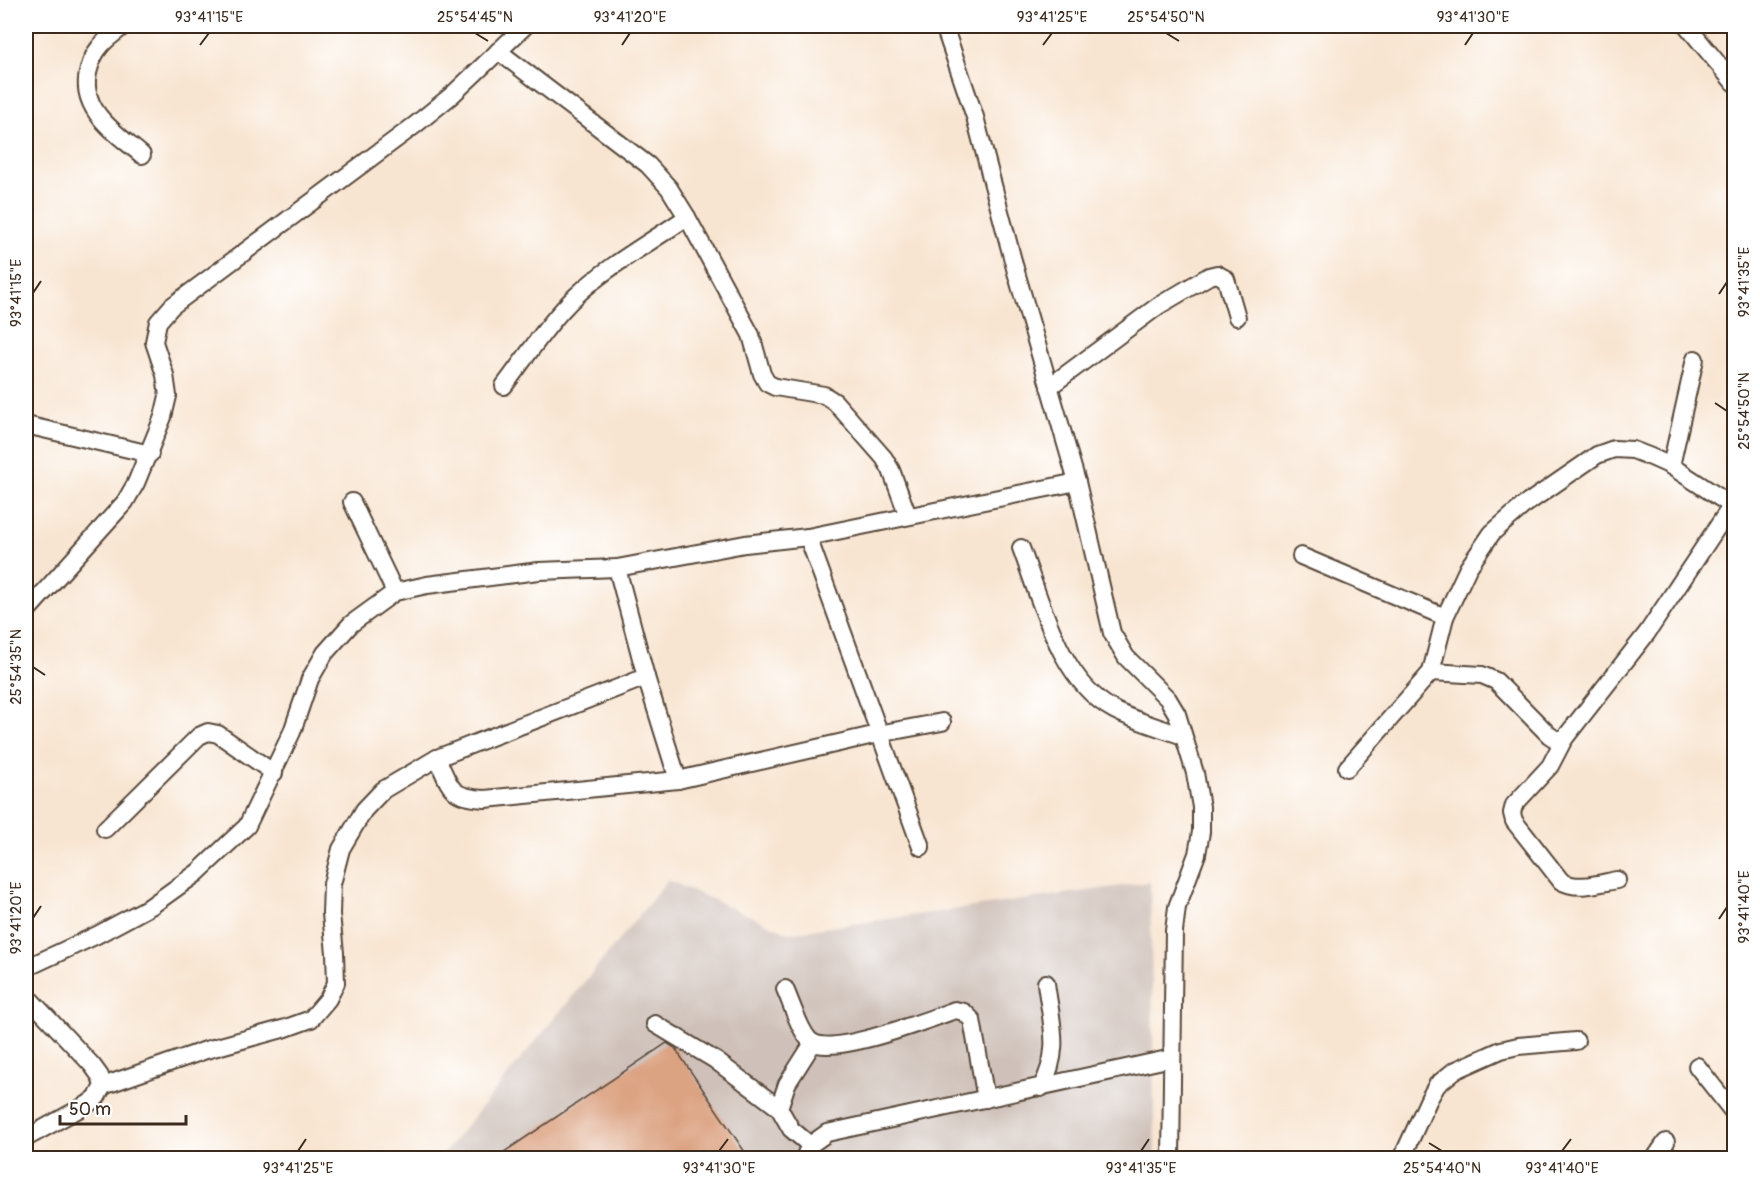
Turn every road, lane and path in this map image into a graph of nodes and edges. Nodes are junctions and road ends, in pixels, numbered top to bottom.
1 (123, 26) edge
2 (525, 26) edge
3 (944, 26) edge
4 (1687, 26) edge
5 (498, 51) junction
6 (1734, 83) edge
7 (142, 155) dead end
8 (687, 217) junction
9 (1237, 316) dead end
10 (1695, 359) dead end
11 (504, 386) dead end
12 (1049, 387) junction
13 (26, 425) edge
14 (150, 454) junction
15 (1671, 466) junction
16 (1077, 482) junction
17 (352, 502) dead end
18 (1733, 506) edge
19 (908, 516) junction
20 (808, 537) junction
21 (1021, 548) dead end
22 (1301, 556) dead end
23 (617, 568) junction
24 (395, 592) junction
25 (26, 612) edge
26 (1445, 617) junction
27 (1431, 672) junction
28 (646, 676) junction
29 (942, 722) dead end
30 (878, 734) junction
31 (1184, 736) junction
32 (1564, 739) junction
33 (436, 758) junction
34 (1347, 768) dead end
35 (274, 772) junction
36 (678, 780) junction
37 (105, 829) dead end
38 (921, 847) dead end
39 (1617, 880) dead end
40 (26, 968) edge
41 (1046, 983) dead end
42 (785, 989) dead end
43 (26, 995) edge
44 (655, 1024) dead end
45 (1576, 1041) dead end
46 (813, 1043) junction
47 (1172, 1058) junction
48 (1697, 1066) dead end
49 (103, 1086) junction
50 (1041, 1088) junction
51 (986, 1099) junction
52 (779, 1108) junction
53 (1734, 1113) edge
54 (26, 1138) edge
55 (1666, 1142) dead end
56 (807, 1152) edge
57 (1171, 1158) edge
58 (1402, 1158) edge
59 (1655, 1158) edge

1 - 7 street
2 - 5 street
3 - 12 street
4 - 6 street
5 - 8 street
5 - 14 street
8 - 11 street
8 - 19 street
9 - 12 street
10 - 15 street
12 - 16 street
13 - 14 street
14 - 25 street
15 - 18 street
15 - 26 street
16 - 19 street
16 - 31 street
17 - 24 street
18 - 32 street
19 - 20 street
20 - 23 street
20 - 30 street
21 - 31 street
22 - 26 street
23 - 24 street
23 - 28 street
24 - 35 street
26 - 27 street
27 - 32 street
27 - 34 street
28 - 33 street
28 - 36 street
29 - 30 street
30 - 36 street
30 - 38 street
31 - 47 street
32 - 39 street
33 - 36 street
33 - 49 street
35 - 37 street
35 - 40 street
41 - 50 street
42 - 46 street
43 - 49 street
44 - 52 street
45 - 58 street
46 - 51 street
46 - 52 street
47 - 50 street
47 - 57 street
48 - 53 street
49 - 54 street
50 - 51 street
51 - 56 street
52 - 56 street
55 - 59 street

